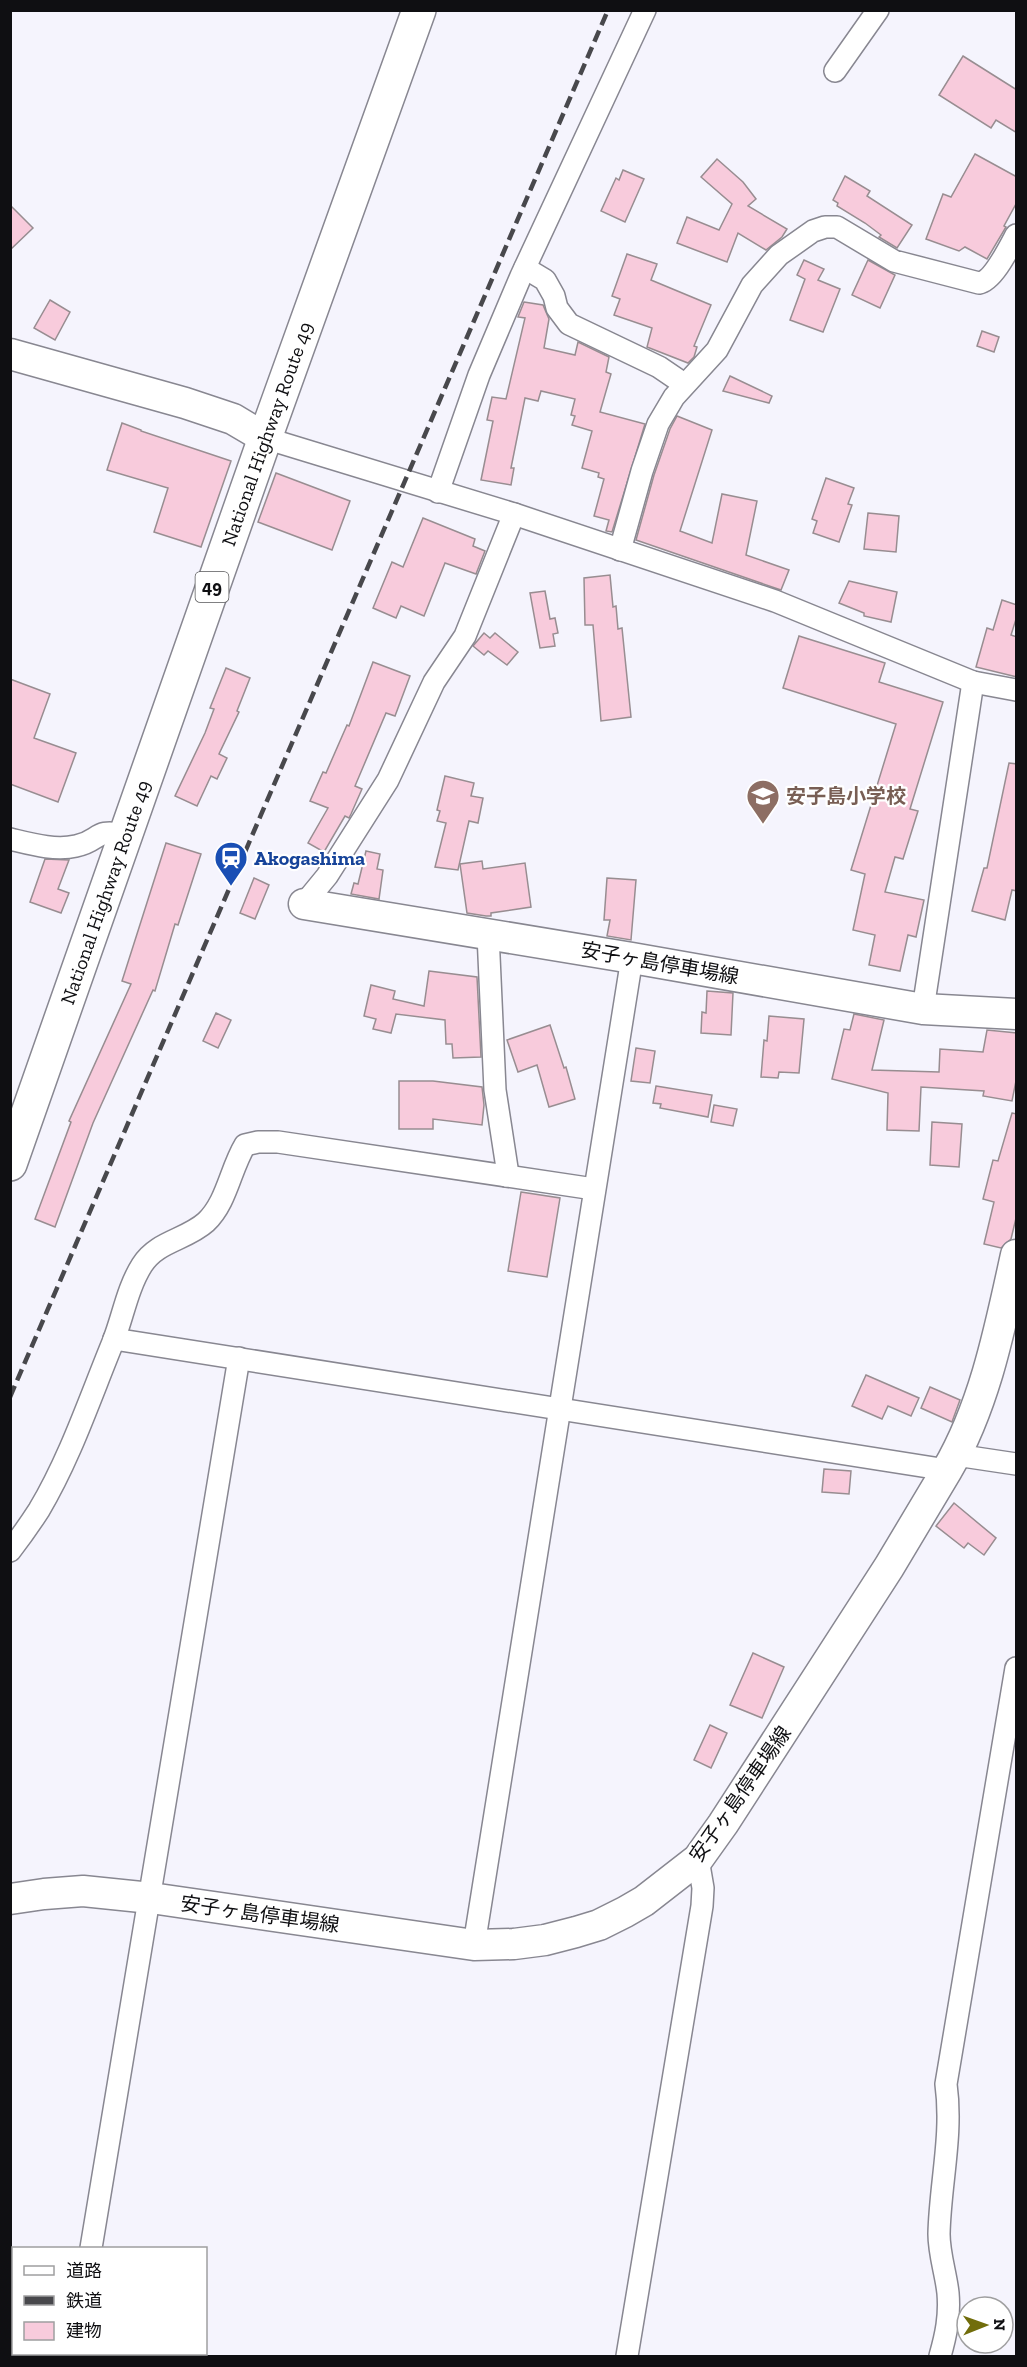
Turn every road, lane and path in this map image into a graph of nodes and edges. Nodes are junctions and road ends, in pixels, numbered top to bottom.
1 (419, 10) edge
2 (645, 10) edge
3 (878, 10) edge
4 (835, 70) dead end
5 (1017, 235) edge
6 (525, 268) junction
7 (10, 354) edge
8 (684, 384) junction
9 (265, 438) junction
10 (438, 492) junction
11 (514, 514) junction
12 (620, 549) junction
13 (973, 682) junction
14 (1017, 690) edge
15 (125, 835) junction
16 (10, 839) edge
17 (304, 904) joint
18 (488, 934) junction
19 (633, 958) junction
20 (923, 1009) junction
21 (1017, 1014) edge
22 (10, 1164) edge
23 (506, 1176) junction
24 (594, 1189) junction
25 (1017, 1255) edge
26 (114, 1339) junction
27 (239, 1358) junction
28 (560, 1409) junction
29 (951, 1463) junction
30 (1017, 1464) edge
31 (10, 1551) edge
32 (1017, 1668) edge
33 (698, 1859) junction
34 (151, 1898) junction
35 (10, 1899) edge
36 (474, 1945) junction
37 (92, 2247) edge
38 (627, 2356) edge
39 (940, 2356) edge

1 - 9 highway, National Highway Route 49 / 49
2 - 6 street
3 - 4 street
5 - 8 street
6 - 8 street
6 - 10 street
7 - 9 main road
8 - 12 street
9 - 10 street
9 - 15 highway, National Highway Route 49 / 49
10 - 11 street
11 - 12 street
11 - 17 street
12 - 13 street
13 - 14 street
13 - 20 street
15 - 16 street
15 - 22 highway, National Highway Route 49 / 49
17 - 18 main road, 安子ヶ島停車場線
18 - 19 main road, 安子ヶ島停車場線
18 - 23 street
19 - 20 main road, 安子ヶ島停車場線
19 - 24 street
20 - 21 main road, 安子ヶ島停車場線
23 - 24 street
23 - 26 street
24 - 28 street
25 - 29 main road, 安子ヶ島停車場線
26 - 27 street
26 - 31 street
27 - 28 street
27 - 34 street
28 - 29 street
28 - 36 street
29 - 30 street
29 - 33 main road, 安子ヶ島停車場線
32 - 39 street
33 - 36 main road, 安子ヶ島停車場線
33 - 38 street
34 - 35 main road, 安子ヶ島停車場線
34 - 36 main road, 安子ヶ島停車場線
34 - 37 street

